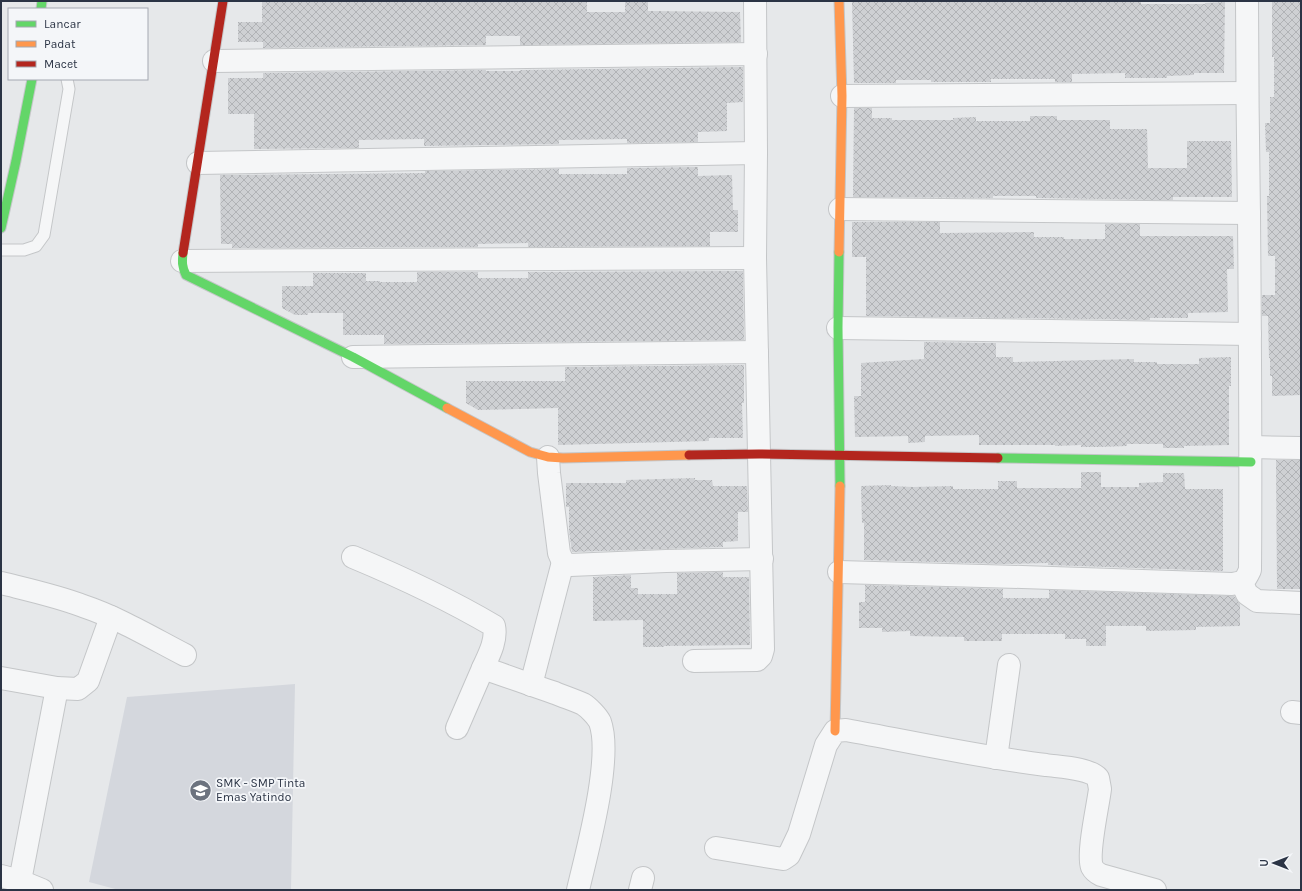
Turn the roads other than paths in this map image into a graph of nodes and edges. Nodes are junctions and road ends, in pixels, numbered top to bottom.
1 (223, 1) edge
2 (754, 1) edge
3 (839, 1) edge
4 (1247, 1) edge
5 (756, 54) junction
6 (214, 61) junction
7 (32, 80) edge
8 (67, 80) edge
9 (1246, 93) junction
10 (842, 96) junction
11 (756, 153) junction
12 (198, 163) junction
13 (840, 208) junction
14 (1249, 213) junction
15 (1, 228) edge
16 (1, 250) edge
17 (755, 258) junction
18 (182, 261) junction
19 (838, 328) junction
20 (1250, 334) junction
21 (757, 352) junction
22 (352, 357) junction
23 (1301, 448) edge
24 (759, 454) junction
25 (1251, 454) junction
26 (840, 455) junction
27 (548, 457) junction
28 (352, 557) dead end
29 (762, 559) junction
30 (563, 562) junction
31 (839, 572) junction
32 (1, 583) edge
33 (1242, 583) junction
34 (1301, 603) edge
35 (111, 617) junction
36 (185, 655) dead end
37 (694, 661) dead end
38 (1009, 665) dead end
39 (483, 668) junction
40 (1, 678) edge
41 (531, 684) junction
42 (58, 688) junction
43 (457, 728) dead end
44 (835, 731) junction
45 (996, 758) junction
46 (716, 848) dead end
47 (11, 878) edge
48 (42, 890) edge
49 (578, 890) edge
50 (1155, 890) edge

1 - 6 street
2 - 5 street
3 - 10 street
4 - 9 street
5 - 6 street
5 - 11 street
6 - 12 street
7 - 15 street
8 - 16 lane
9 - 10 street
9 - 14 street
10 - 13 street
11 - 12 street
11 - 17 street
12 - 18 street
13 - 14 street
13 - 19 street
14 - 20 street
17 - 18 street
17 - 21 street
18 - 22 street
19 - 20 street
19 - 26 street
20 - 25 street
21 - 22 street
21 - 24 street
22 - 27 street
23 - 25 street
24 - 26 street
24 - 27 street
24 - 29 street
25 - 26 street
25 - 33 street
26 - 31 street
27 - 30 street
28 - 39 street
29 - 30 street
29 - 37 street
30 - 41 street
31 - 33 street
31 - 44 street
32 - 35 street
33 - 34 street
35 - 36 street
35 - 42 street
38 - 45 street
39 - 41 street
39 - 43 street
40 - 42 street
41 - 49 street
42 - 47 street
44 - 45 street
44 - 46 street
45 - 50 street
47 - 48 street

